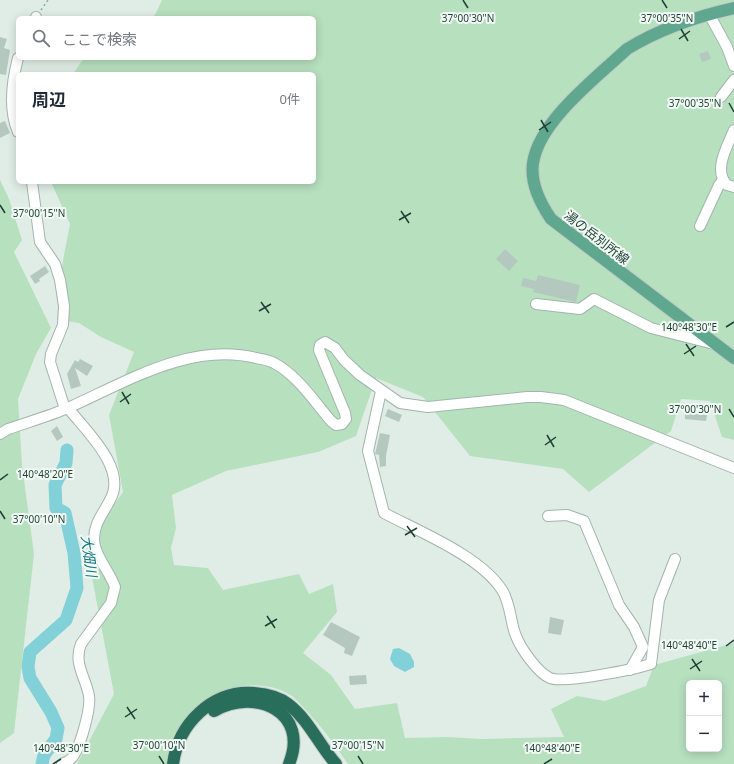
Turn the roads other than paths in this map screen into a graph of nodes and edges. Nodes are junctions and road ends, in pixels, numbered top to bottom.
1 (734, 8) edge
2 (709, 14) junction
3 (18, 60) edge
4 (734, 66) edge
5 (734, 80) edge
6 (721, 98) dead end
7 (16, 128) edge
8 (734, 130) edge
9 (723, 180) junction
10 (32, 184) edge
11 (734, 187) edge
12 (700, 226) dead end
13 (536, 304) dead end
14 (718, 345) junction
15 (734, 358) edge
16 (381, 391) junction
17 (66, 409) junction
18 (0, 434) edge
19 (734, 468) edge
20 (548, 516) dead end
21 (675, 559) dead end
22 (630, 670) junction
23 (62, 764) edge
24 (173, 764) edge
25 (180, 764) edge
26 (289, 764) edge
27 (336, 764) edge

1 - 2 main road, 湯の岳別所線
2 - 4 street
2 - 14 main road, 湯の岳別所線
3 - 7 street
5 - 6 street
8 - 9 street
9 - 11 street
9 - 12 street
10 - 17 street
13 - 14 street
14 - 15 main road, 湯の岳別所線
16 - 17 street
16 - 19 street
16 - 22 street
17 - 18 street
17 - 23 street
20 - 22 street
21 - 22 street
24 - 27 highway
25 - 26 highway

